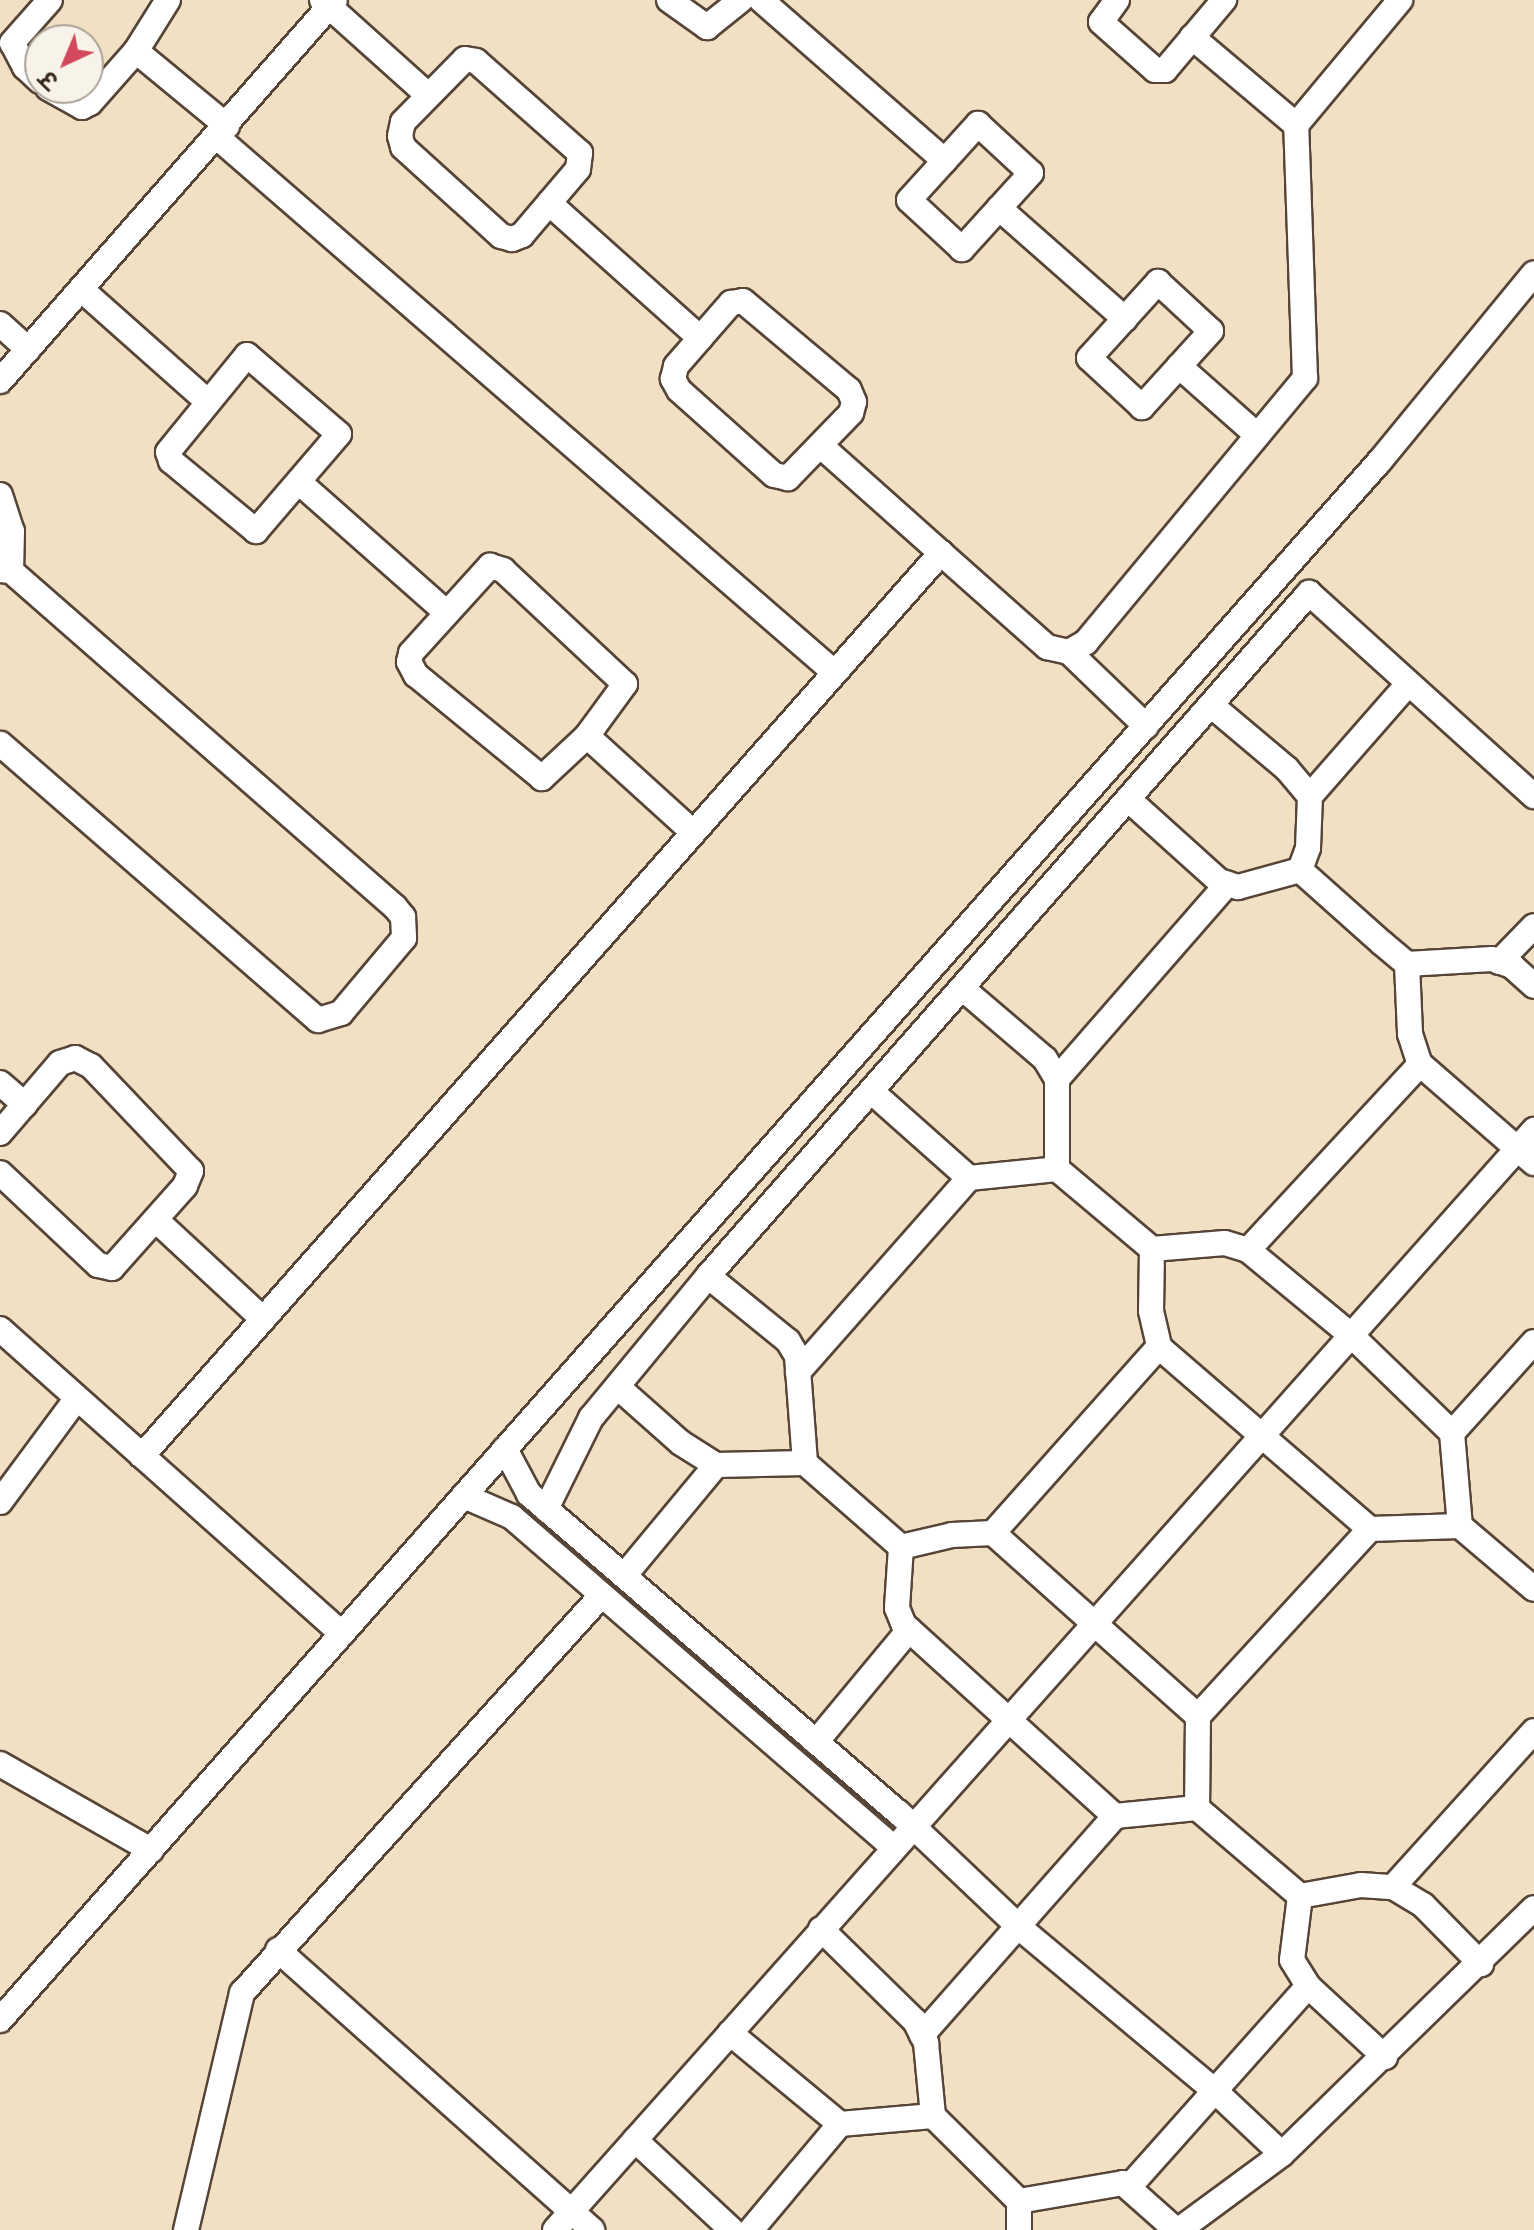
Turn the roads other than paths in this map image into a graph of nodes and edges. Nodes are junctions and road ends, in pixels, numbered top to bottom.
1 (50, 0) edge
2 (168, 0) edge
3 (669, 0) edge
4 (741, 0) edge
5 (761, 0) edge
6 (1117, 0) edge
7 (1224, 0) edge
8 (1400, 0) edge
9 (329, 2) edge
10 (29, 24) edge
11 (24, 29) edge
12 (1192, 37) junction
13 (136, 51) junction
14 (24, 65) edge
15 (104, 84) edge
16 (428, 95) junction
17 (1296, 125) junction
18 (222, 131) junction
19 (945, 161) junction
20 (549, 203) junction
21 (999, 208) junction
22 (1534, 273) edge
23 (82, 290) junction
24 (1125, 319) junction
25 (0, 324) edge
26 (700, 338) junction
27 (28, 349) junction
28 (1179, 366) junction
29 (0, 381) edge
30 (206, 400) junction
31 (1257, 435) junction
32 (821, 446) junction
33 (300, 483) junction
34 (0, 495) edge
35 (941, 553) junction
36 (5, 570) edge
37 (447, 613) junction
38 (1069, 652) junction
39 (834, 672) junction
40 (1408, 684) junction
41 (1211, 705) junction
42 (1146, 726) junction
43 (587, 736) junction
44 (0, 744) edge
45 (1310, 796) junction
46 (1534, 796) edge
47 (1128, 799) junction
48 (693, 832) junction
49 (1300, 870) junction
50 (1227, 884) junction
51 (1534, 926) edge
52 (1499, 962) junction
53 (1407, 964) junction
54 (1534, 986) edge
55 (962, 988) junction
56 (1420, 1064) junction
57 (1057, 1079) junction
58 (0, 1083) edge
59 (871, 1091) junction
60 (25, 1105) junction
61 (0, 1133) edge
62 (1529, 1147) edge
63 (1057, 1169) junction
64 (0, 1173) edge
65 (969, 1178) junction
66 (156, 1220) junction
67 (1152, 1249) junction
68 (1248, 1250) junction
69 (708, 1276) junction
70 (263, 1319) junction
71 (0, 1329) edge
72 (1352, 1336) junction
73 (1534, 1342) edge
74 (1159, 1347) junction
75 (798, 1372) junction
76 (620, 1389) junction
77 (77, 1398) junction
78 (1452, 1433) junction
79 (1261, 1438) junction
80 (505, 1449) junction
81 (142, 1456) junction
82 (805, 1463) junction
83 (716, 1465) junction
84 (464, 1496) junction
85 (0, 1502) edge
86 (546, 1509) junction
87 (1460, 1526) junction
88 (1370, 1529) junction
89 (993, 1533) junction
90 (901, 1547) junction
91 (624, 1576) junction
92 (1534, 1589) edge
93 (601, 1596) junction
94 (1094, 1621) junction
95 (909, 1630) junction
96 (342, 1634) junction
97 (1198, 1716) junction
98 (1007, 1719) junction
99 (1534, 1731) edge
100 (816, 1742) junction
101 (0, 1764) edge
102 (1197, 1808) junction
103 (1115, 1816) junction
104 (913, 1826) junction
105 (893, 1847) junction
106 (151, 1850) junction
107 (1393, 1887) junction
108 (1300, 1896) junction
109 (1534, 1908) edge
110 (1020, 1928) junction
111 (821, 1929) junction
112 (278, 1950) junction
113 (1481, 1964) junction
114 (1308, 1986) junction
115 (0, 2020) edge
116 (730, 2033) junction
117 (922, 2035) junction
118 (1385, 2057) junction
119 (1214, 2090) junction
120 (933, 2116) junction
121 (840, 2124) junction
122 (635, 2140) junction
123 (1282, 2154) junction
124 (1129, 2187) junction
125 (1019, 2201) junction
126 (572, 2212) junction
127 (186, 2230) edge
128 (555, 2230) edge
129 (592, 2230) edge
130 (732, 2230) edge
131 (751, 2230) edge
132 (1019, 2230) edge
133 (1178, 2230) edge

1 - 10 street
2 - 13 street
3 - 4 street
5 - 19 street
6 - 12 street
7 - 12 street
8 - 17 street
9 - 16 street
9 - 18 street
11 - 14 street
12 - 17 street
13 - 15 street
13 - 18 street
16 - 20 street
16 - 20 street
17 - 31 street
18 - 23 street
18 - 39 street
19 - 21 street
19 - 21 street
20 - 26 street
21 - 24 street
22 - 42 street
23 - 27 street
23 - 30 street
24 - 28 street
24 - 28 street
25 - 27 street
26 - 32 street
26 - 32 street
27 - 29 street
28 - 31 street
30 - 33 street
30 - 33 street
31 - 38 street
32 - 35 street
33 - 37 street
34 - 36 street
35 - 38 street
35 - 39 street
36 - 44 street
37 - 43 street
37 - 43 street
38 - 42 street
39 - 48 street
40 - 41 street
40 - 45 street
40 - 46 street
41 - 45 street
41 - 47 street
42 - 80 street
43 - 48 street
45 - 49 street
47 - 50 street
47 - 55 street
48 - 70 street
49 - 50 street
49 - 53 street
50 - 57 street
51 - 52 street
52 - 53 street
52 - 54 street
53 - 56 street
55 - 57 street
55 - 59 street
56 - 62 street
56 - 68 street
57 - 63 street
58 - 60 street
59 - 65 street
59 - 69 street
60 - 61 street
60 - 66 street
62 - 72 street
63 - 65 street
63 - 67 street
64 - 66 street
65 - 75 street
66 - 70 street
67 - 68 street
67 - 74 street
68 - 72 street
69 - 75 street
69 - 76 street
70 - 81 street
71 - 77 street
72 - 78 street
72 - 79 street
73 - 78 street
74 - 79 street
74 - 89 street
75 - 82 street
76 - 83 street
76 - 86 street
77 - 81 street
77 - 85 street
78 - 87 street
79 - 88 street
79 - 94 street
80 - 84 street
80 - 86 street
81 - 96 street
82 - 83 street
82 - 90 street
83 - 91 street
84 - 93 street
84 - 96 street
86 - 91 street
87 - 88 street
87 - 92 street
88 - 97 street
89 - 90 street
89 - 94 street
90 - 95 street
91 - 100 street
93 - 105 street
93 - 112 street
94 - 97 street
94 - 98 street
95 - 98 street
95 - 100 street
96 - 106 street
97 - 102 street
98 - 103 street
98 - 104 street
99 - 107 street
100 - 104 street
101 - 106 street
102 - 103 street
102 - 108 street
103 - 110 street
104 - 105 street
104 - 110 street
105 - 111 street
106 - 115 street
107 - 108 street
107 - 113 street
108 - 114 street
109 - 113 street
110 - 117 street
110 - 119 street
111 - 116 street
111 - 117 street
112 - 126 street
112 - 127 street
113 - 118 street
114 - 118 street
114 - 119 street
116 - 121 street
116 - 122 street
117 - 120 street
118 - 123 street
119 - 123 street
119 - 124 street
120 - 121 street
120 - 125 street
121 - 131 street
122 - 126 street
122 - 130 street
123 - 133 street
124 - 125 street
124 - 133 street
125 - 132 street
126 - 128 street
126 - 129 street

